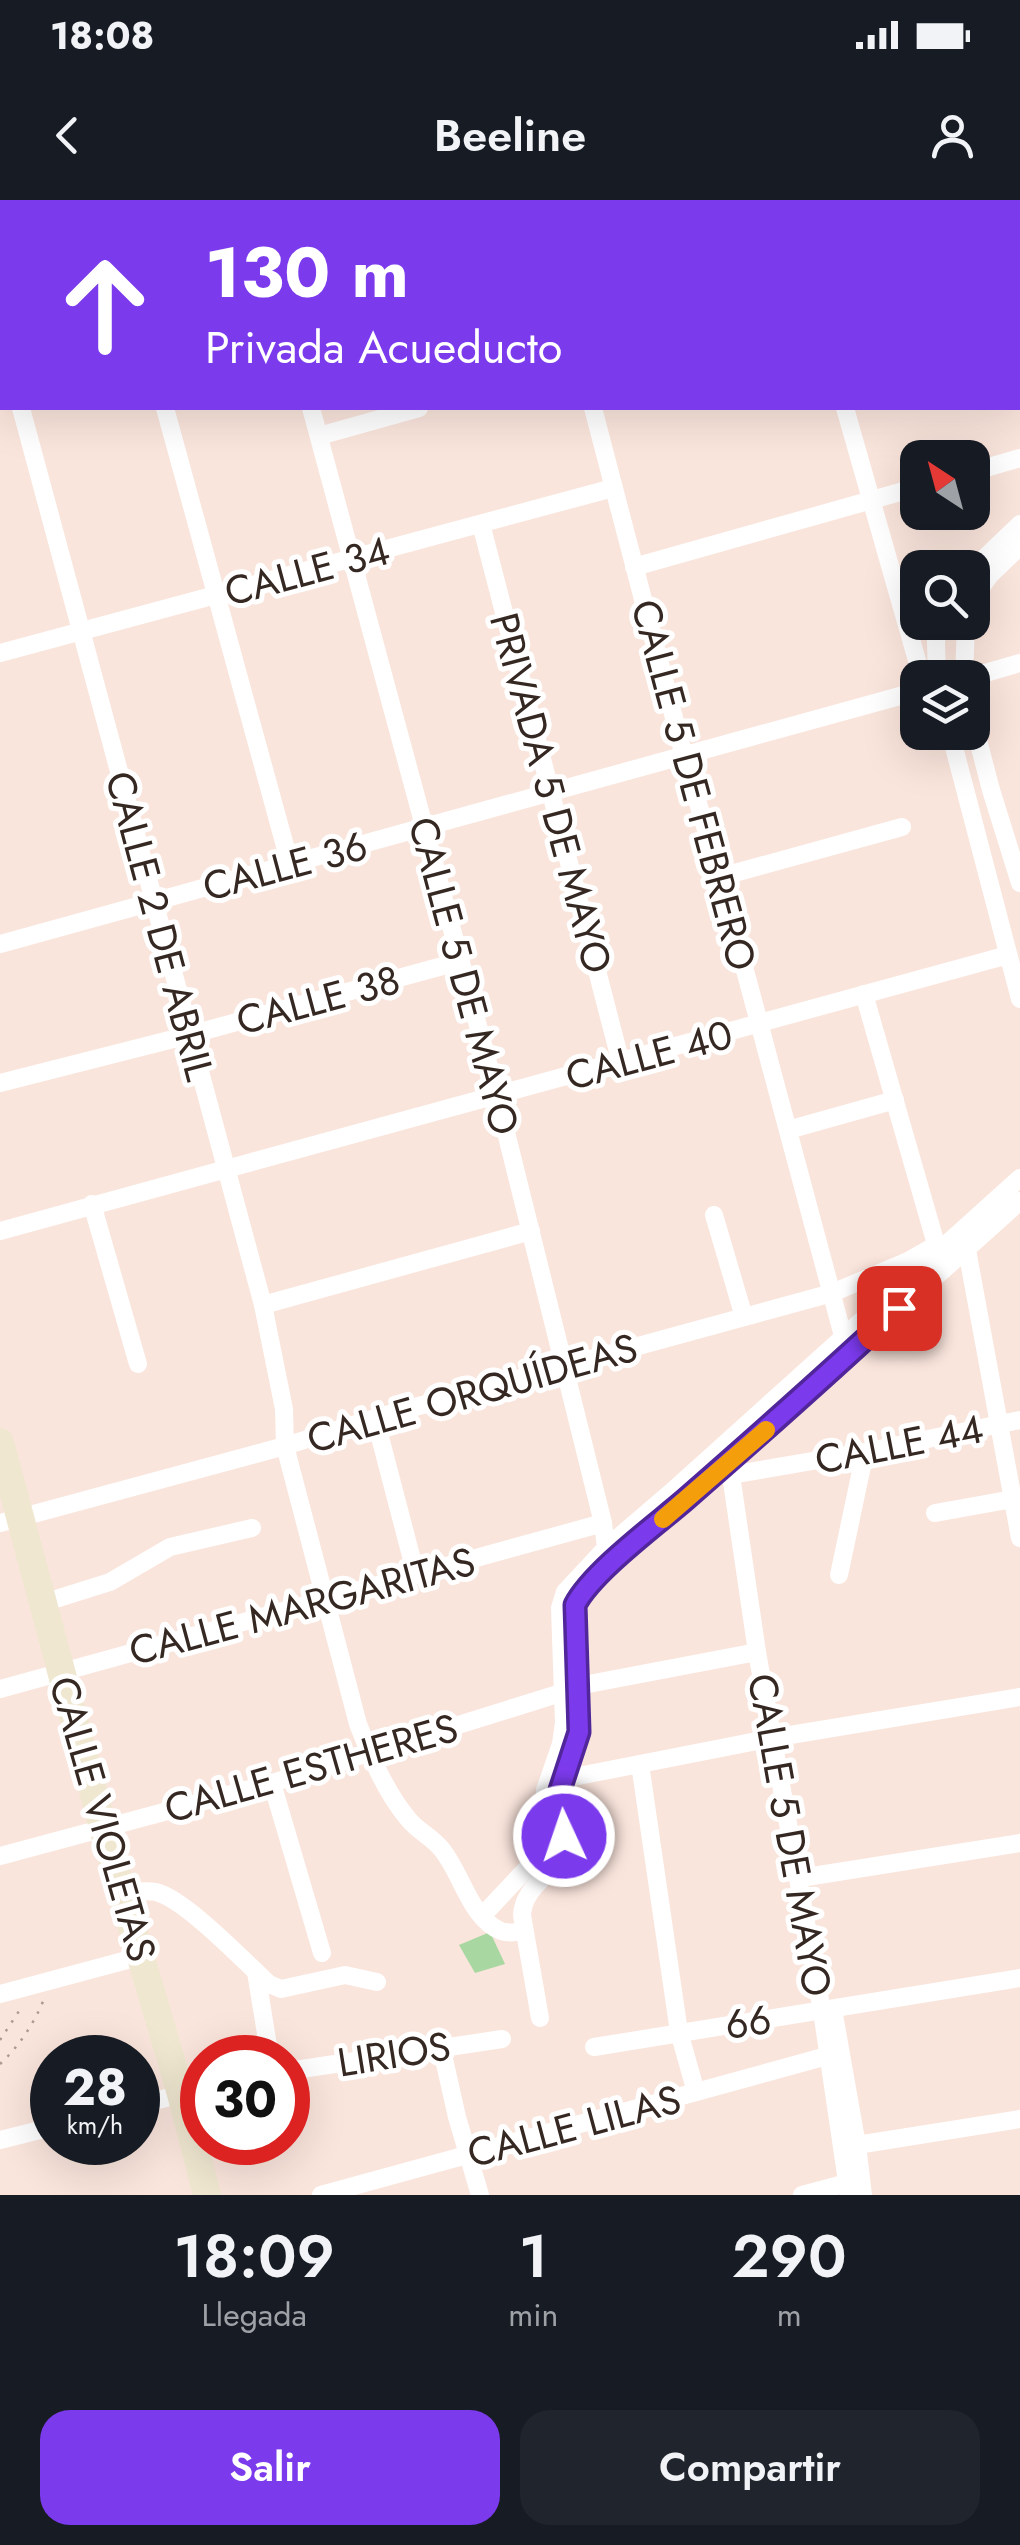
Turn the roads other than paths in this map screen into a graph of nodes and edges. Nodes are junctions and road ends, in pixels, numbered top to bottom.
1 (22, 410) edge
2 (165, 410) edge
3 (312, 410) edge
4 (412, 410) edge
5 (593, 410) edge
6 (847, 410) edge
7 (319, 436) junction
8 (1020, 458) edge
9 (990, 467) edge
10 (614, 488) junction
11 (900, 492) edge
12 (872, 500) junction
13 (481, 524) junction
14 (1020, 524) edge
15 (1020, 546) edge
16 (990, 553) edge
17 (352, 559) junction
18 (634, 566) junction
19 (990, 575) edge
20 (216, 596) junction
21 (81, 632) junction
22 (0, 653) edge
23 (917, 660) edge
24 (1020, 663) edge
25 (990, 671) edge
26 (900, 696) edge
27 (955, 750) edge
28 (982, 750) edge
29 (684, 756) junction
30 (551, 792) junction
31 (902, 827) dead end
32 (424, 828) junction
33 (1016, 857) edge
34 (290, 864) junction
35 (720, 878) junction
36 (1020, 883) edge
37 (154, 902) junction
38 (0, 944) edge
39 (1008, 955) junction
40 (461, 961) junction
41 (864, 994) junction
42 (1020, 998) edge
43 (759, 1024) junction
44 (190, 1035) junction
45 (621, 1063) junction
46 (0, 1083) edge
47 (498, 1096) junction
48 (895, 1100) junction
49 (788, 1130) junction
50 (226, 1168) junction
51 (1020, 1178) edge
52 (1020, 1201) edge
53 (92, 1204) junction
54 (714, 1215) dead end
55 (532, 1230) junction
56 (0, 1231) edge
57 (937, 1248) junction
58 (967, 1250) junction
59 (832, 1294) junction
60 (893, 1302) junction
61 (263, 1305) junction
62 (744, 1316) junction
63 (844, 1336) junction
64 (138, 1364) dead end
65 (564, 1367) junction
66 (374, 1418) junction
67 (1020, 1420) edge
68 (999, 1424) junction
69 (0, 1444) edge
70 (285, 1446) junction
71 (865, 1452) junction
72 (725, 1472) junction
73 (1013, 1499) junction
74 (936, 1513) dead end
75 (10, 1520) edge
76 (603, 1523) junction
77 (252, 1528) dead end
78 (1020, 1538) edge
79 (611, 1553) junction
80 (416, 1575) junction
81 (839, 1575) dead end
82 (324, 1600) junction
83 (43, 1603) junction
84 (757, 1652) junction
85 (61, 1672) junction
86 (0, 1689) edge
87 (571, 1689) junction
88 (1020, 1697) edge
89 (772, 1738) junction
90 (369, 1752) junction
91 (640, 1764) junction
92 (563, 1779) junction
93 (272, 1783) junction
94 (103, 1828) junction
95 (1020, 1843) edge
96 (0, 1856) edge
97 (800, 1878) junction
98 (123, 1893) junction
99 (482, 1916) junction
100 (524, 1931) junction
101 (322, 1954) dead end
102 (142, 1956) junction
103 (256, 1972) junction
104 (1020, 1978) edge
105 (377, 1982) dead end
106 (0, 1994) edge
107 (828, 2010) junction
108 (540, 2018) dead end
109 (679, 2032) junction
110 (266, 2035) edge
111 (502, 2038) dead end
112 (440, 2046) junction
113 (594, 2047) dead end
114 (827, 2056) junction
115 (180, 2059) edge
116 (310, 2067) edge
117 (696, 2092) junction
118 (1020, 2119) edge
119 (30, 2132) edge
120 (0, 2140) edge
121 (857, 2145) junction
122 (468, 2155) junction
123 (202, 2165) edge
124 (848, 2189) edge
125 (206, 2195) edge
126 (321, 2195) edge
127 (480, 2195) edge
128 (802, 2195) edge
129 (863, 2195) edge

1 - 21 street, CALLE 2 DE ABRIL
2 - 20 street
3 - 7 street, CALLE 5 DE MAYO
4 - 7 street
5 - 10 street, CALLE 5 DE FEBRERO
6 - 12 street
7 - 17 street, CALLE 5 DE MAYO
8 - 9 street
10 - 13 street, CALLE 34
10 - 18 street, CALLE 5 DE FEBRERO
11 - 12 street
12 - 18 street
12 - 23 street
13 - 17 street, CALLE 34
13 - 30 street, PRIVADA 5 DE MAYO
14 - 16 street
15 - 19 street
17 - 20 street, CALLE 34
17 - 32 street, CALLE 5 DE MAYO
18 - 29 street, CALLE 5 DE FEBRERO
20 - 21 street, CALLE 34
20 - 34 street
21 - 22 street, CALLE 34
21 - 37 street, CALLE 2 DE ABRIL
24 - 25 street
26 - 29 street, CALLE 36
27 - 39 street
28 - 33 street
29 - 30 street, CALLE 36
29 - 35 street, CALLE 5 DE FEBRERO
30 - 32 street, CALLE 36
30 - 45 street, PRIVADA 5 DE MAYO
31 - 35 street
32 - 34 street, CALLE 36
32 - 40 street, CALLE 5 DE MAYO
33 - 36 street
34 - 37 street, CALLE 36
35 - 43 street, CALLE 5 DE FEBRERO
37 - 38 street, CALLE 36
37 - 44 street, CALLE 2 DE ABRIL
39 - 41 street, CALLE 40
39 - 42 street
40 - 44 street, CALLE 38
40 - 47 street, CALLE 5 DE MAYO
41 - 43 street, CALLE 40
41 - 48 street
43 - 45 street, CALLE 40
43 - 49 street, CALLE 5 DE FEBRERO
44 - 46 street, CALLE 38
44 - 50 street, CALLE 2 DE ABRIL
45 - 47 street, CALLE 40
47 - 50 street, CALLE 40
47 - 55 street, CALLE 5 DE MAYO
48 - 49 street
48 - 57 street
49 - 59 street, CALLE 5 DE FEBRERO
50 - 53 street, CALLE 40
50 - 61 street, CALLE 2 DE ABRIL
51 - 57 street
52 - 58 street
53 - 56 street, CALLE 40
53 - 64 street
54 - 62 street
55 - 61 street
55 - 65 street, CALLE 5 DE MAYO
57 - 59 street, CALLE ORQUÍDEAS
57 - 60 street
58 - 60 street
58 - 68 street
59 - 62 street, CALLE ORQUÍDEAS
59 - 63 street, CALLE 5 DE FEBRERO
60 - 63 street
60 - 72 street
61 - 70 street, CALLE 2 DE ABRIL
62 - 65 street, CALLE ORQUÍDEAS
63 - 79 street
65 - 66 street, CALLE ORQUÍDEAS
65 - 76 street, CALLE 5 DE MAYO
66 - 70 street, CALLE ORQUÍDEAS
66 - 80 street
67 - 68 street, CALLE 44
68 - 71 street, CALLE 44
68 - 73 street
69 - 75 street, CALLE VIOLETAS
70 - 75 street, CALLE ORQUÍDEAS
70 - 82 street
71 - 72 street, CALLE 44
71 - 81 street
72 - 79 street
72 - 84 street, CALLE 5 DE MAYO
73 - 74 street
73 - 78 street
75 - 83 street, CALLE VIOLETAS
76 - 79 street, CALLE 5 DE MAYO
76 - 80 street, CALLE MARGARITAS
77 - 83 street
79 - 87 street
80 - 82 street, CALLE MARGARITAS
82 - 85 street, CALLE MARGARITAS
82 - 90 street
83 - 85 street, CALLE VIOLETAS
84 - 87 street, CALLE ESTHERES
84 - 89 street, CALLE 5 DE MAYO
85 - 86 street, CALLE MARGARITAS
85 - 94 street, CALLE VIOLETAS
87 - 90 street, CALLE ESTHERES
87 - 92 street
87 - 99 street
88 - 89 street
89 - 91 street
89 - 97 street, CALLE 5 DE MAYO
90 - 93 street, CALLE ESTHERES
90 - 99 street
91 - 92 street
91 - 109 street
92 - 100 street
93 - 94 street, CALLE ESTHERES
93 - 101 street
94 - 96 street, CALLE ESTHERES
94 - 98 street, CALLE VIOLETAS
95 - 97 street
97 - 107 street, CALLE 5 DE MAYO
98 - 102 street, CALLE VIOLETAS
98 - 103 street
99 - 100 street
100 - 108 street
102 - 106 street
102 - 115 street, CALLE VIOLETAS
103 - 105 street
103 - 110 street
104 - 107 street, 66
107 - 109 street, 66
107 - 114 street, CALLE 5 DE MAYO
107 - 121 street
109 - 113 street, 66
109 - 117 street
111 - 112 street, LIRIOS
112 - 116 street, LIRIOS
112 - 122 street
114 - 117 street, CALLE LILAS
114 - 124 street, CALLE 5 DE MAYO
117 - 122 street, CALLE LILAS
118 - 121 street
119 - 120 street
121 - 129 street
122 - 126 street, CALLE LILAS
122 - 127 street
123 - 125 street, CALLE VIOLETAS
124 - 128 street

